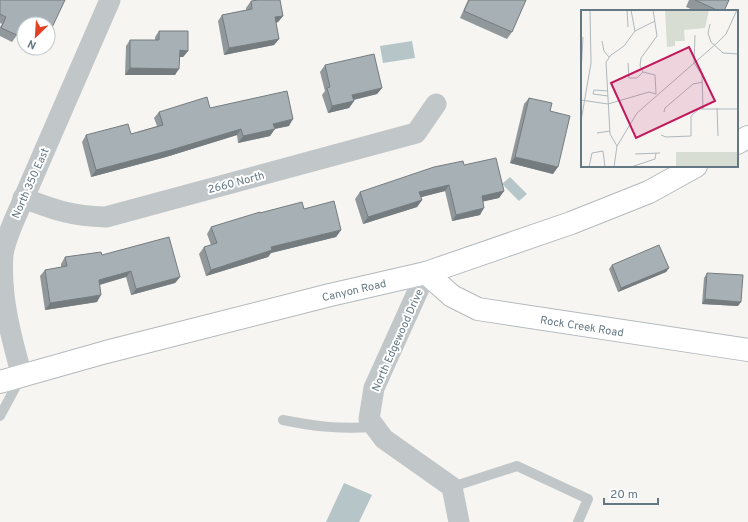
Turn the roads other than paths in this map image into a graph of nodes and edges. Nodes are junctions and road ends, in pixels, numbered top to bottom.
1 (110, 0) edge
2 (436, 104) dead end
3 (748, 137) edge
4 (738, 142) edge
5 (694, 167) edge
6 (23, 198) junction
7 (426, 273) junction
8 (748, 350) edge
9 (22, 376) junction
10 (0, 382) edge
11 (0, 416) edge
12 (283, 420) dead end
13 (374, 427) junction
14 (452, 487) junction
15 (459, 522) edge
16 (578, 522) edge

1 - 6 street, North 350 East
2 - 6 street, 2660 North
3 - 4 main road
5 - 7 main road, Canyon Road
6 - 9 street, North 350 East
7 - 8 main road, Rock Creek Road
7 - 9 main road, Canyon Road
7 - 13 street, North Edgewood Drive
9 - 10 main road, Canyon Road
9 - 11 lane
12 - 13 lane
13 - 14 street
14 - 15 street
14 - 16 lane

